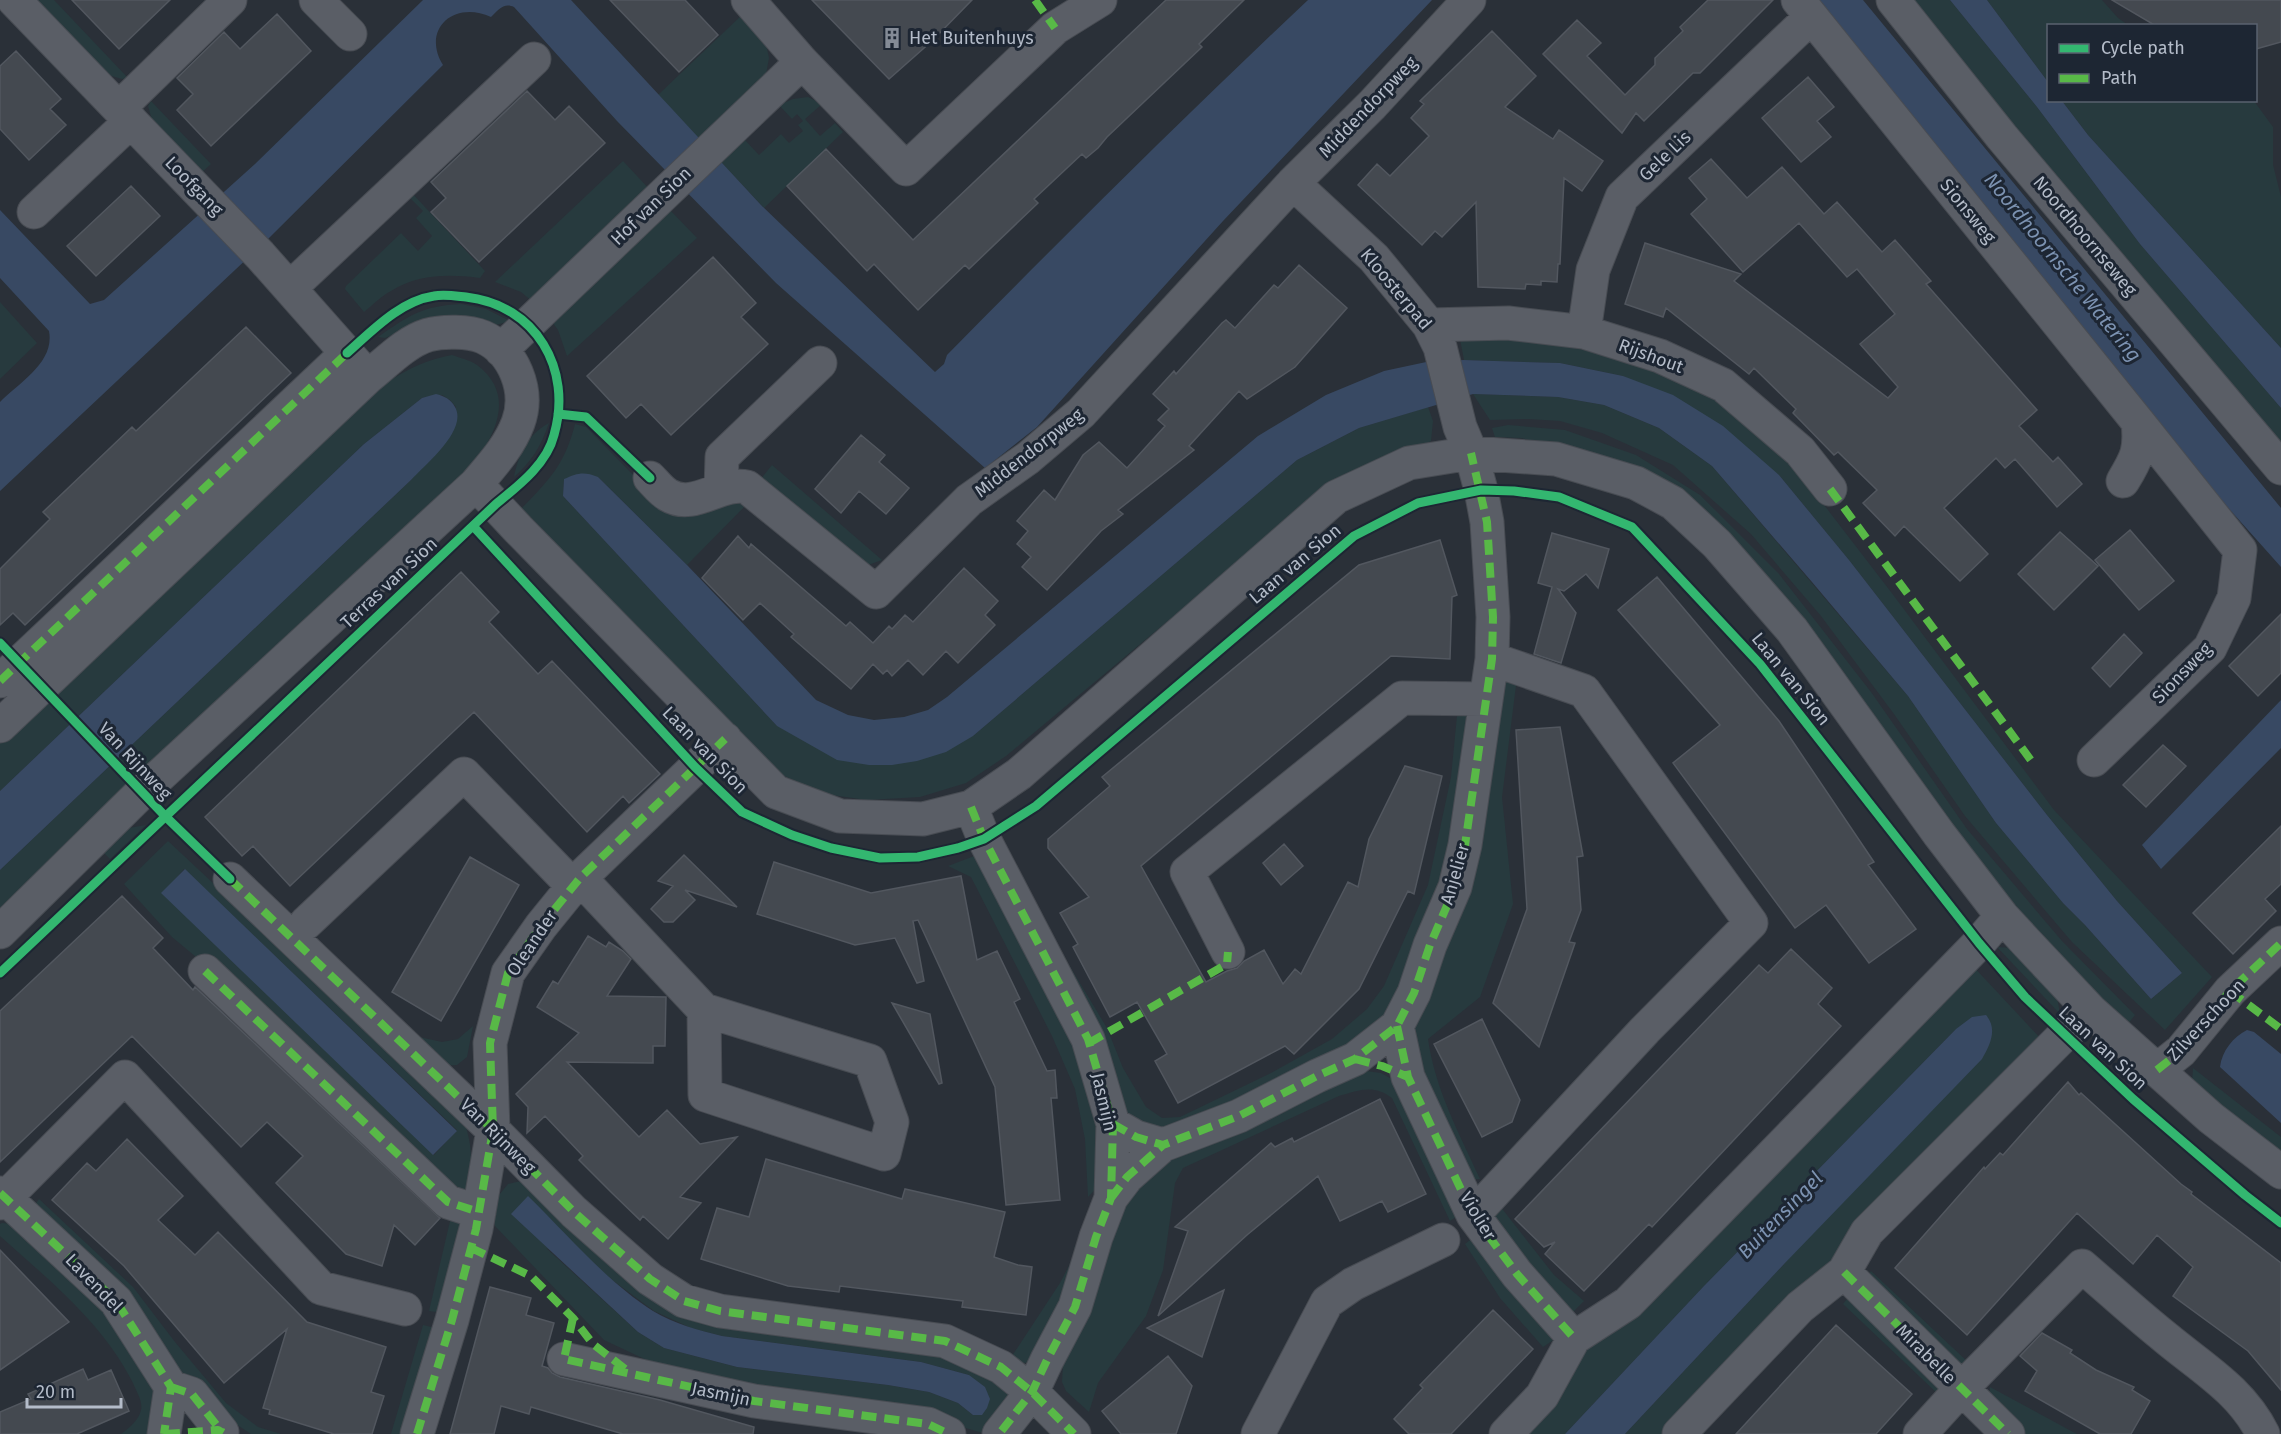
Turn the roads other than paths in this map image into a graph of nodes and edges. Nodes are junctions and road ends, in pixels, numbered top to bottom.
1 (14, 0) edge
2 (230, 0) edge
3 (316, 0) edge
4 (748, 0) edge
5 (1100, 0) edge
6 (1469, 0) edge
7 (1893, 0) edge
8 (1805, 8) edge
9 (350, 34) dead end
10 (534, 59) dead end
11 (802, 62) junction
12 (125, 114) junction
13 (1293, 183) junction
14 (34, 212) dead end
15 (290, 288) junction
16 (1584, 332) junction
17 (1434, 336) junction
18 (501, 350) junction
19 (820, 363) dead end
20 (357, 365) junction
21 (2138, 422) junction
22 (1471, 453) junction
23 (2281, 468) edge
24 (650, 478) dead end
25 (2123, 481) dead end
26 (476, 484) junction
27 (721, 489) junction
28 (1830, 489) dead end
29 (1492, 659) junction
30 (0, 681) edge
31 (1486, 699) junction
32 (0, 726) edge
33 (724, 739) junction
34 (2094, 760) dead end
35 (971, 807) junction
36 (230, 879) dead end
37 (577, 882) junction
38 (2002, 916) junction
39 (306, 923) dead end
40 (0, 932) edge
41 (2281, 943) edge
42 (1228, 952) dead end
43 (205, 971) dead end
44 (704, 1010) junction
45 (2091, 1011) junction
46 (1397, 1026) junction
47 (1354, 1059) junction
48 (2157, 1070) junction
49 (1408, 1077) junction
50 (1113, 1124) junction
51 (493, 1130) junction
52 (1163, 1145) junction
53 (2281, 1172) edge
54 (2, 1198) edge
55 (1111, 1198) junction
56 (479, 1212) junction
57 (1473, 1215) junction
58 (1443, 1240) dead end
59 (1844, 1272) junction
60 (405, 1309) dead end
61 (1574, 1338) junction
62 (564, 1359) dead end
63 (171, 1387) junction
64 (1961, 1389) junction
65 (1032, 1392) junction
66 (224, 1433) edge
67 (165, 1434) edge
68 (417, 1434) edge
69 (950, 1434) edge
70 (999, 1434) edge
71 (1074, 1434) edge
72 (1258, 1434) edge
73 (1506, 1434) edge
74 (1679, 1434) edge
75 (1920, 1434) edge
76 (2008, 1434) edge
77 (2263, 1434) edge

1 - 12 street, Loofgang
2 - 12 street
3 - 9 street
4 - 11 street
5 - 11 street
6 - 13 street, Middendorpweg
7 - 23 street, Noordhoornseweg
8 - 16 street, Gele Lis
8 - 21 street, Sionsweg
10 - 15 street
11 - 18 street, Hof van Sion
12 - 14 street
12 - 15 street, Loofgang
13 - 17 street, Kloosterpad
13 - 27 street, Middendorpweg
15 - 20 street, Loofgang
16 - 17 street, Rijshout
16 - 28 street, Rijshout
17 - 22 street, Kloosterpad
18 - 20 street, Terras van Sion
18 - 26 street, Terras van Sion
19 - 27 street
20 - 30 street, Terras van Sion
20 - 32 street, Terras van Sion
21 - 25 street
21 - 34 street, Sionsweg
22 - 29 street, Anjelier
22 - 35 street, Laan van Sion
22 - 38 street, Laan van Sion
24 - 27 street, Middendorpweg
26 - 33 street, Laan van Sion
26 - 40 street, Terras van Sion
29 - 31 street, Anjelier
29 - 57 street
31 - 42 street
31 - 46 street, Anjelier
33 - 35 street, Laan van Sion
33 - 37 street, Oleander
35 - 50 street, Jasmijn
36 - 51 street, Van Rijnweg
37 - 39 street
37 - 44 street
37 - 51 street, Oleander
38 - 45 street, Laan van Sion
38 - 61 street
41 - 48 street, Zilverschoon
43 - 56 street
44 - 44 street
45 - 48 street, Laan van Sion
45 - 59 street
46 - 47 street, Anjelier
46 - 49 street, Violier
47 - 49 street
47 - 52 street, Anjelier
48 - 53 street, Laan van Sion
49 - 57 street, Violier
50 - 52 street
50 - 55 street, Jasmijn
51 - 56 street, Oleander
51 - 65 street, Van Rijnweg
52 - 55 street, Anjelier
54 - 60 street
54 - 63 street, Lavendel
55 - 65 street, Jasmijn
56 - 68 street, Oleander
57 - 61 street, Violier
58 - 72 street
59 - 64 street, Mirabelle
59 - 74 street
61 - 73 street
62 - 69 street, Jasmijn
63 - 66 street
63 - 67 street
64 - 75 street
64 - 76 street, Mirabelle
64 - 77 street
65 - 70 street, Jasmijn
65 - 71 street, Van Rijnweg
66 - 67 street

